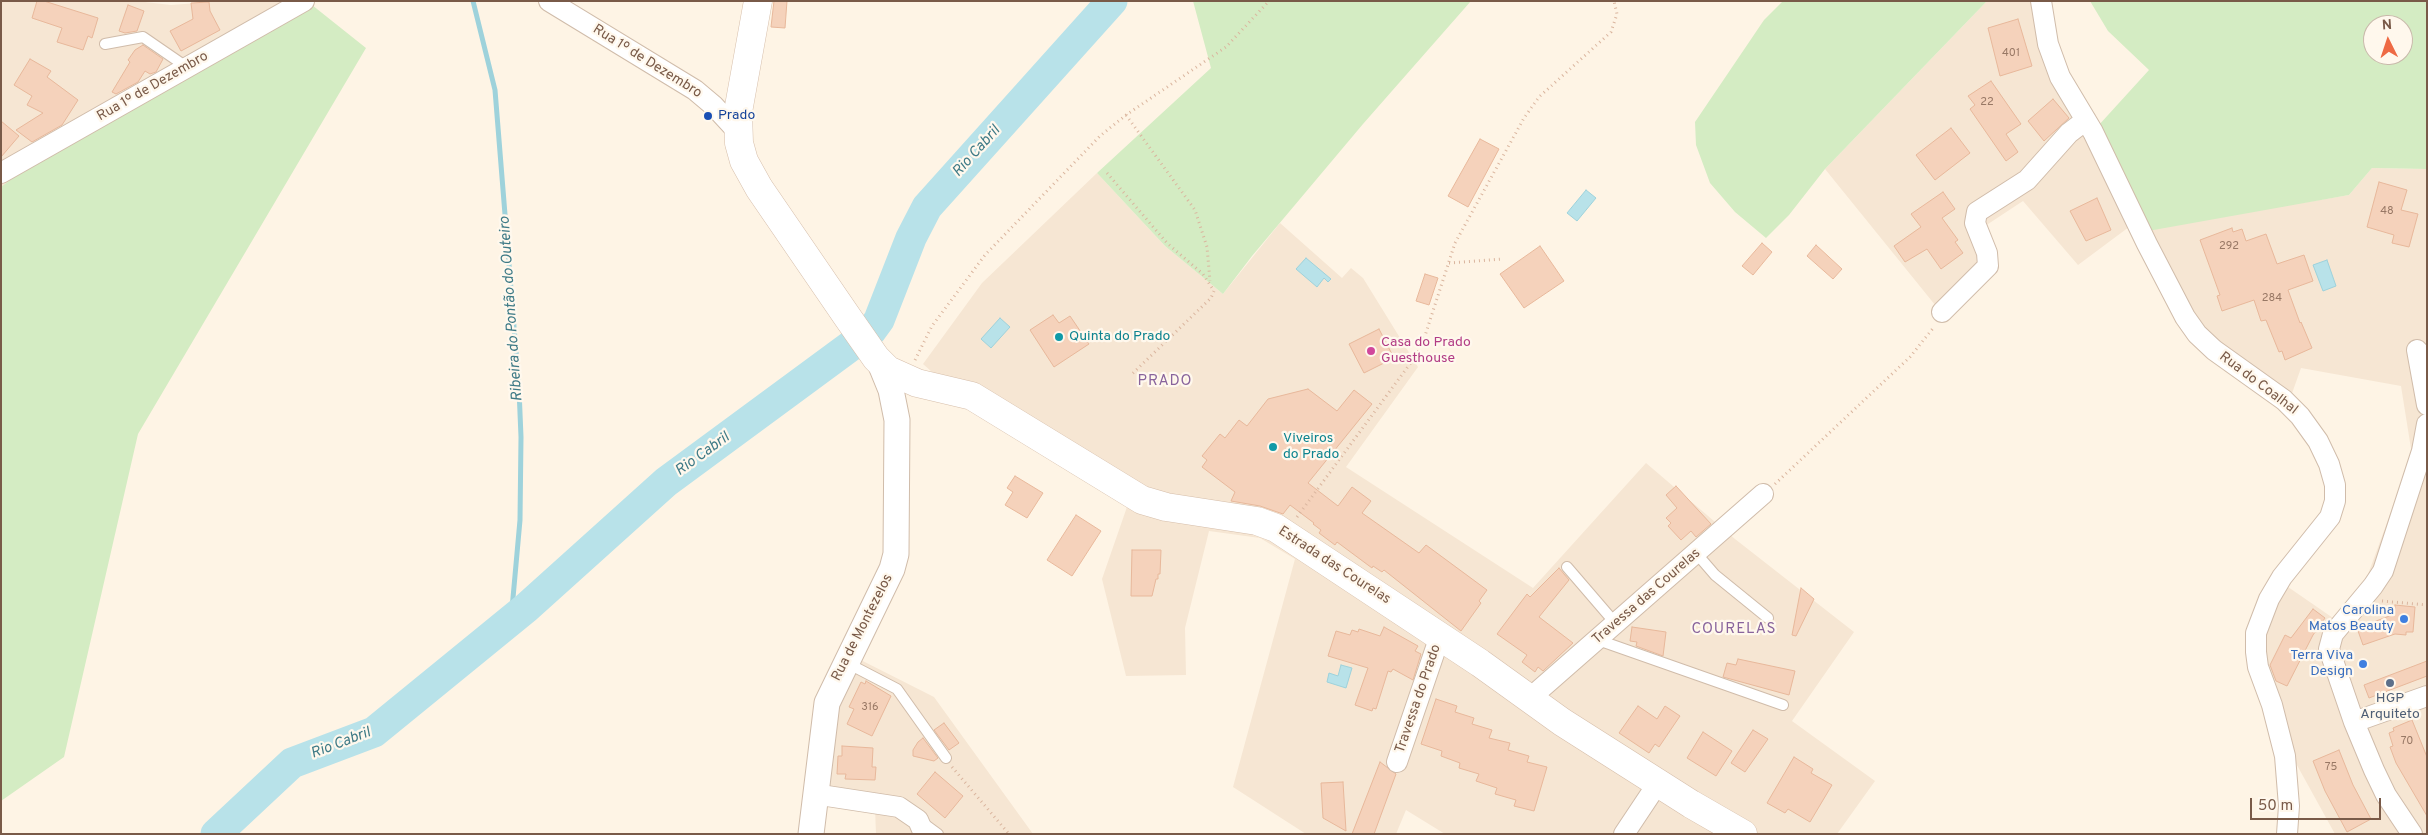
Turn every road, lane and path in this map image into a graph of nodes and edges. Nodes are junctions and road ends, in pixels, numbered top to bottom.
1 (304, 1) edge
2 (549, 1) edge
3 (758, 1) edge
4 (1269, 1) edge
5 (1614, 1) edge
6 (2041, 1) edge
7 (105, 44) dead end
8 (188, 68) junction
9 (1126, 115) junction
10 (2086, 120) junction
11 (738, 132) junction
12 (1, 173) edge
13 (1107, 173) dead end
14 (1504, 259) dead end
15 (1449, 263) junction
16 (1210, 282) junction
17 (1942, 312) joint
18 (2417, 350) dead end
19 (1132, 374) dead end
20 (900, 400) junction
21 (2427, 405) edge
22 (2427, 424) edge
23 (1763, 494) joint
24 (1285, 533) junction
25 (1696, 553) junction
26 (1567, 567) dead end
27 (2362, 600) junction
28 (2427, 605) edge
29 (1768, 618) dead end
30 (1616, 624) junction
31 (1440, 636) junction
32 (1598, 640) junction
33 (846, 662) junction
34 (2427, 696) edge
35 (1529, 699) junction
36 (1783, 705) dead end
37 (2354, 722) junction
38 (946, 758) joint
39 (1398, 762) dead end
40 (1658, 783) junction
41 (814, 794) junction
42 (914, 816) junction
43 (811, 834) edge
44 (924, 834) edge
45 (938, 834) edge
46 (1008, 834) edge
47 (1624, 834) edge
48 (1743, 834) edge
49 (2287, 834) edge
50 (2412, 834) edge

1 - 8 street, Rua 1º de Dezembro
2 - 11 street, Rua 1º de Dezembro
3 - 11 main road
4 - 9 path
5 - 15 path
6 - 10 street, Rua do Coalhal
7 - 8 lane
8 - 12 street, Rua 1º de Dezembro
9 - 16 path
9 - 20 path
10 - 17 street
10 - 49 street, Rua do Coalhal
11 - 20 main road, Estrada das Courelas
13 - 16 path
14 - 15 path
15 - 24 path
16 - 19 path
17 - 23 path
18 - 21 street
20 - 24 main road, Estrada das Courelas
20 - 33 street, Rua de Montezelos
22 - 27 street
23 - 25 street, Travessa das Courelas
24 - 31 main road, Estrada das Courelas
25 - 29 lane
25 - 30 street, Travessa das Courelas
26 - 30 lane
27 - 28 path
27 - 37 street
30 - 32 street, Travessa das Courelas
31 - 35 main road, Estrada das Courelas
31 - 39 street, Travessa do Prado
32 - 35 street, Travessa das Courelas
32 - 36 lane
33 - 38 lane
33 - 41 street, Rua de Montezelos
34 - 37 street
35 - 40 main road, Estrada das Courelas
37 - 50 street
38 - 46 path
40 - 47 street
40 - 48 main road, Estrada das Courelas
41 - 42 street
41 - 43 street, Rua de Montezelos
42 - 44 street
42 - 45 lane

